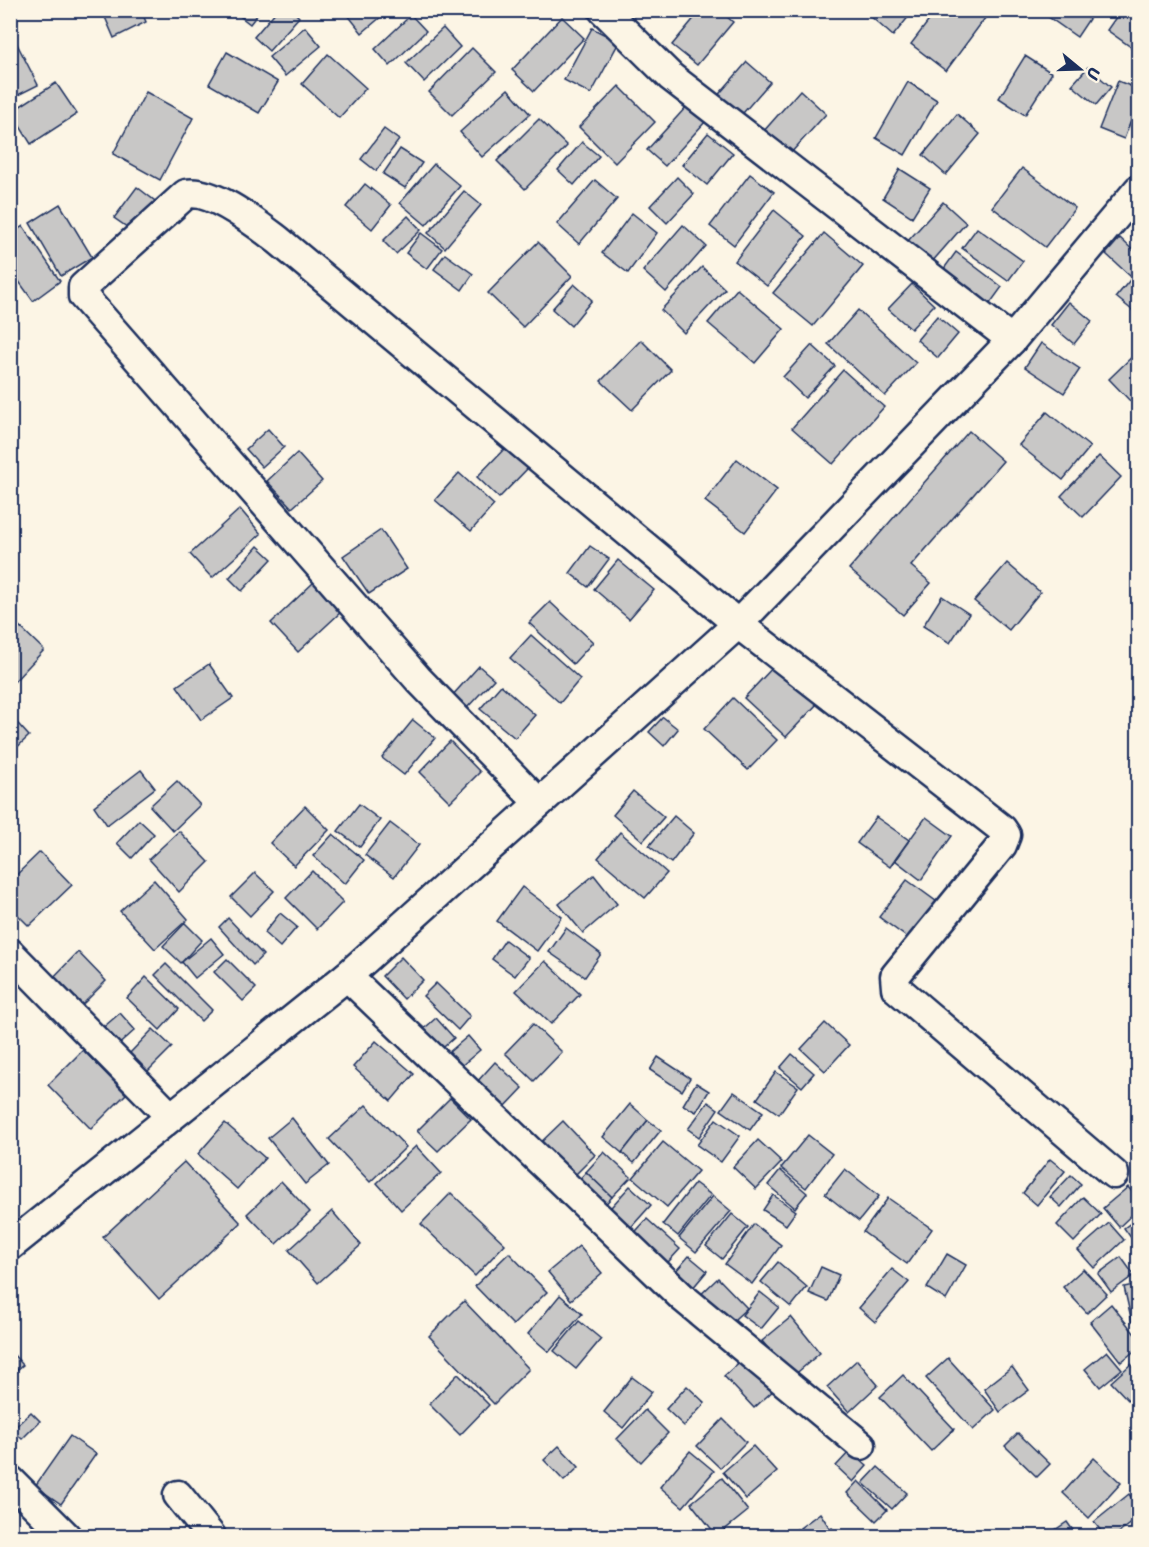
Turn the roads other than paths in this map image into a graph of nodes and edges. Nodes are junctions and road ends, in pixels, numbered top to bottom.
1 (603, 10) edge
2 (1138, 190) edge
3 (1012, 340) junction
4 (738, 624) junction
5 (539, 803) junction
6 (10, 953) edge
7 (347, 976) junction
8 (170, 1116) junction
9 (1114, 1174) dead end
10 (10, 1246) edge
11 (861, 1445) dead end
12 (10, 1480) edge
13 (178, 1495) dead end
14 (66, 1536) edge
15 (211, 1536) edge

1 - 3 street
2 - 3 street
3 - 4 street
4 - 5 street
4 - 5 street
4 - 9 street
5 - 7 street
6 - 8 street
7 - 8 street
7 - 11 street
8 - 10 street
12 - 14 street
13 - 15 street

